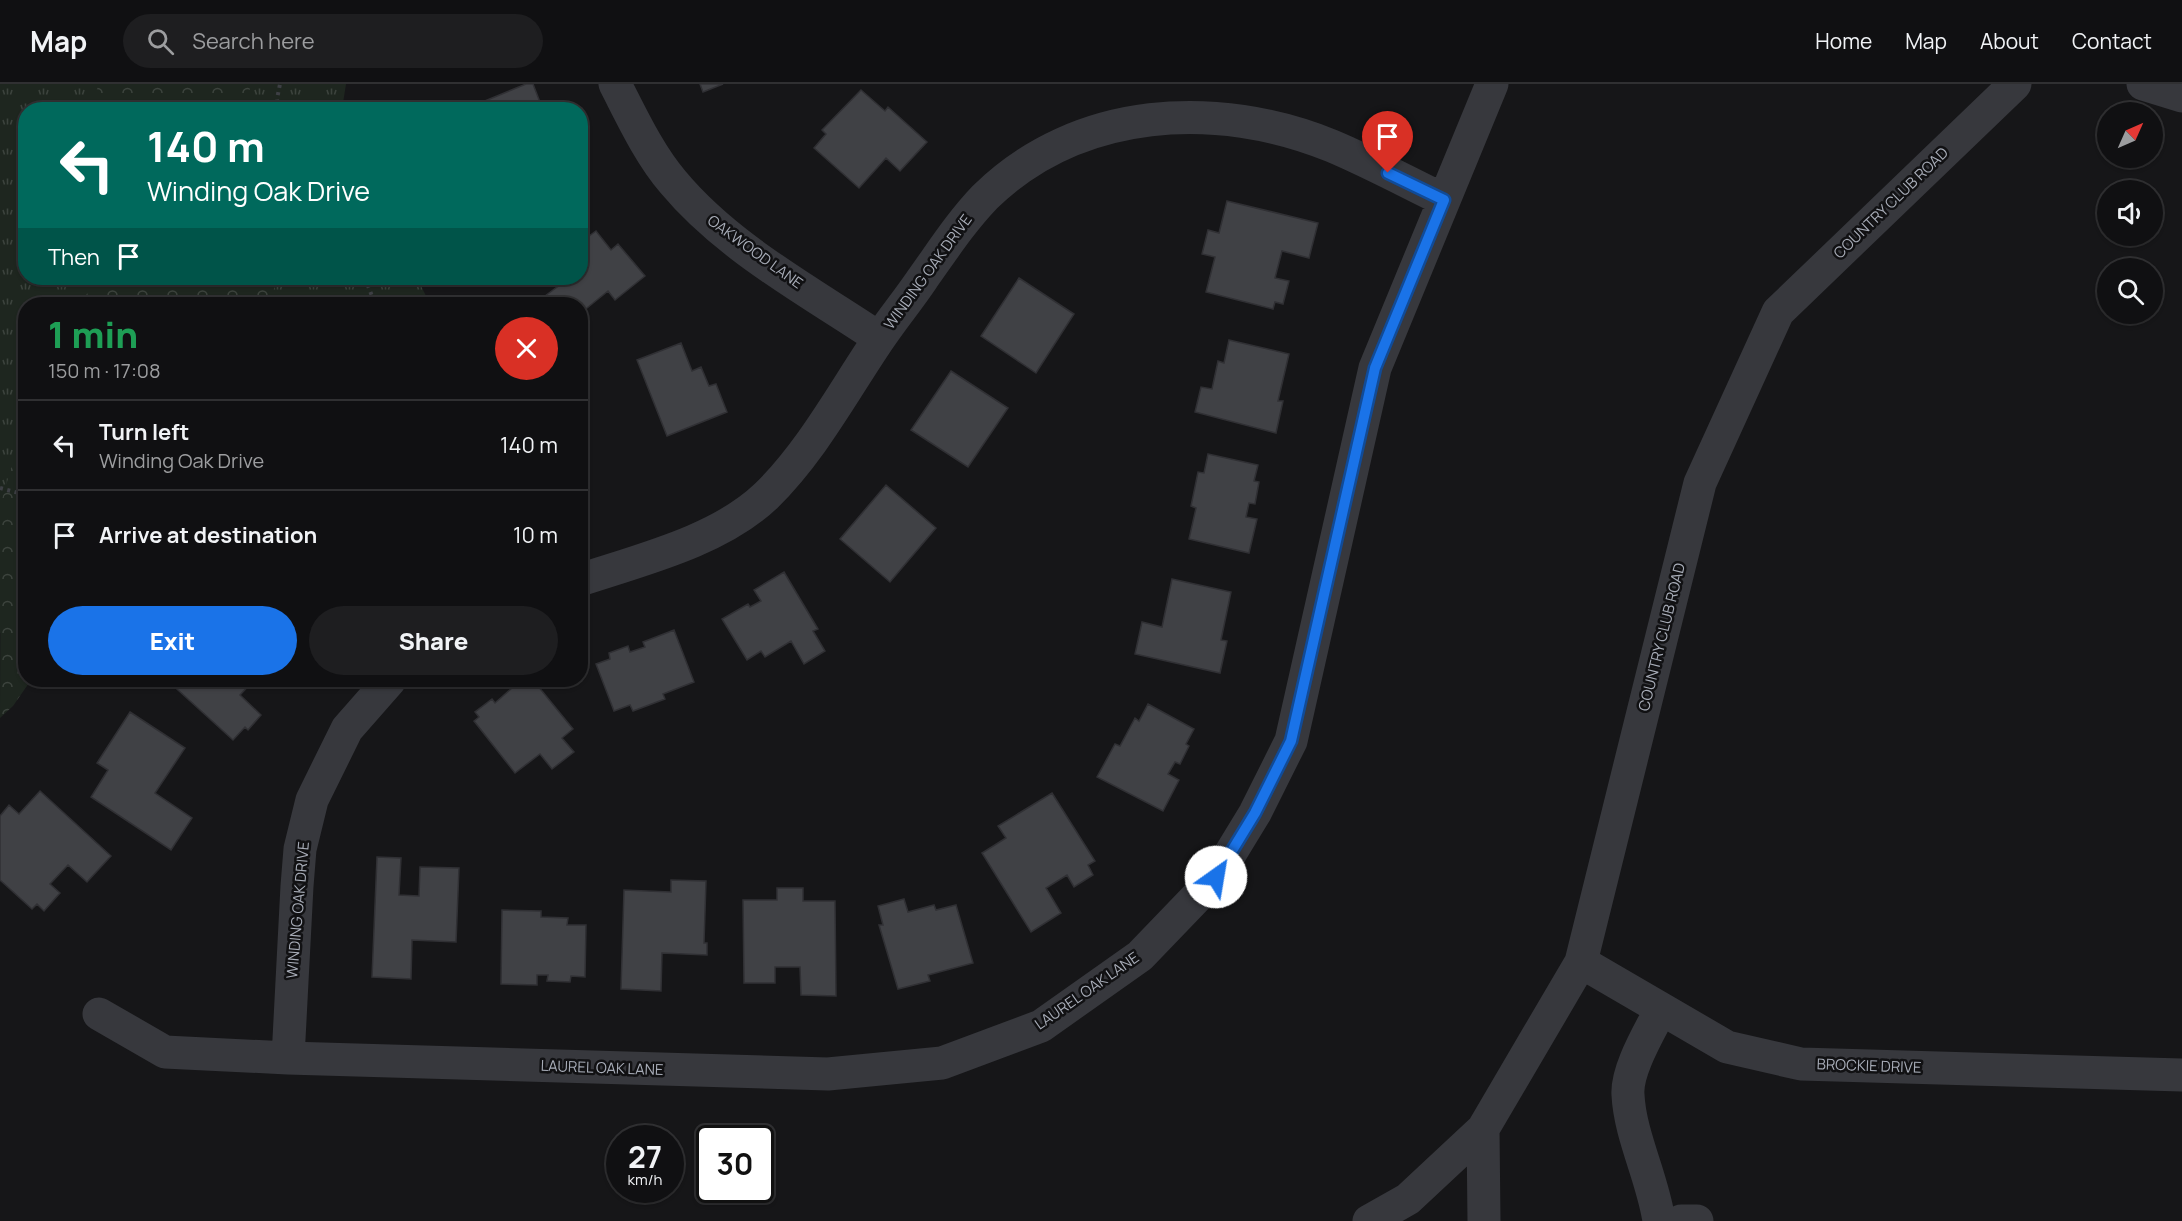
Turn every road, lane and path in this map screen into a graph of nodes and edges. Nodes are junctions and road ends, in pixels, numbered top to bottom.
1 (280, 84) edge
2 (615, 84) edge
3 (1492, 84) edge
4 (2015, 84) edge
5 (2143, 84) edge
6 (2182, 96) edge
7 (277, 102) edge
8 (1444, 200) junction
9 (879, 338) junction
10 (0, 488) edge
11 (18, 493) edge
12 (588, 577) edge
13 (384, 687) edge
14 (1581, 962) junction
15 (1661, 1009) junction
16 (99, 1014) dead end
17 (288, 1058) junction
18 (2182, 1075) edge
19 (1483, 1128) junction
20 (1369, 1221) edge
21 (1484, 1221) edge
22 (1659, 1221) edge
23 (1681, 1221) edge
24 (1697, 1221) edge

1 - 7 path
2 - 9 street, OAKWOOD LANE
3 - 8 street, LAUREL OAK LANE
4 - 14 street, COUNTRY CLUB ROAD
5 - 6 street
8 - 9 street, WINDING OAK DRIVE
8 - 17 street, LAUREL OAK LANE
9 - 12 street, WINDING OAK DRIVE
10 - 11 path
13 - 17 street, WINDING OAK DRIVE
14 - 15 street, BROCKIE DRIVE
14 - 19 street, COUNTRY CLUB ROAD
15 - 18 street, BROCKIE DRIVE
15 - 22 street
16 - 17 street, LAUREL OAK LANE
19 - 20 street, COUNTRY CLUB ROAD
19 - 21 street
23 - 24 street

